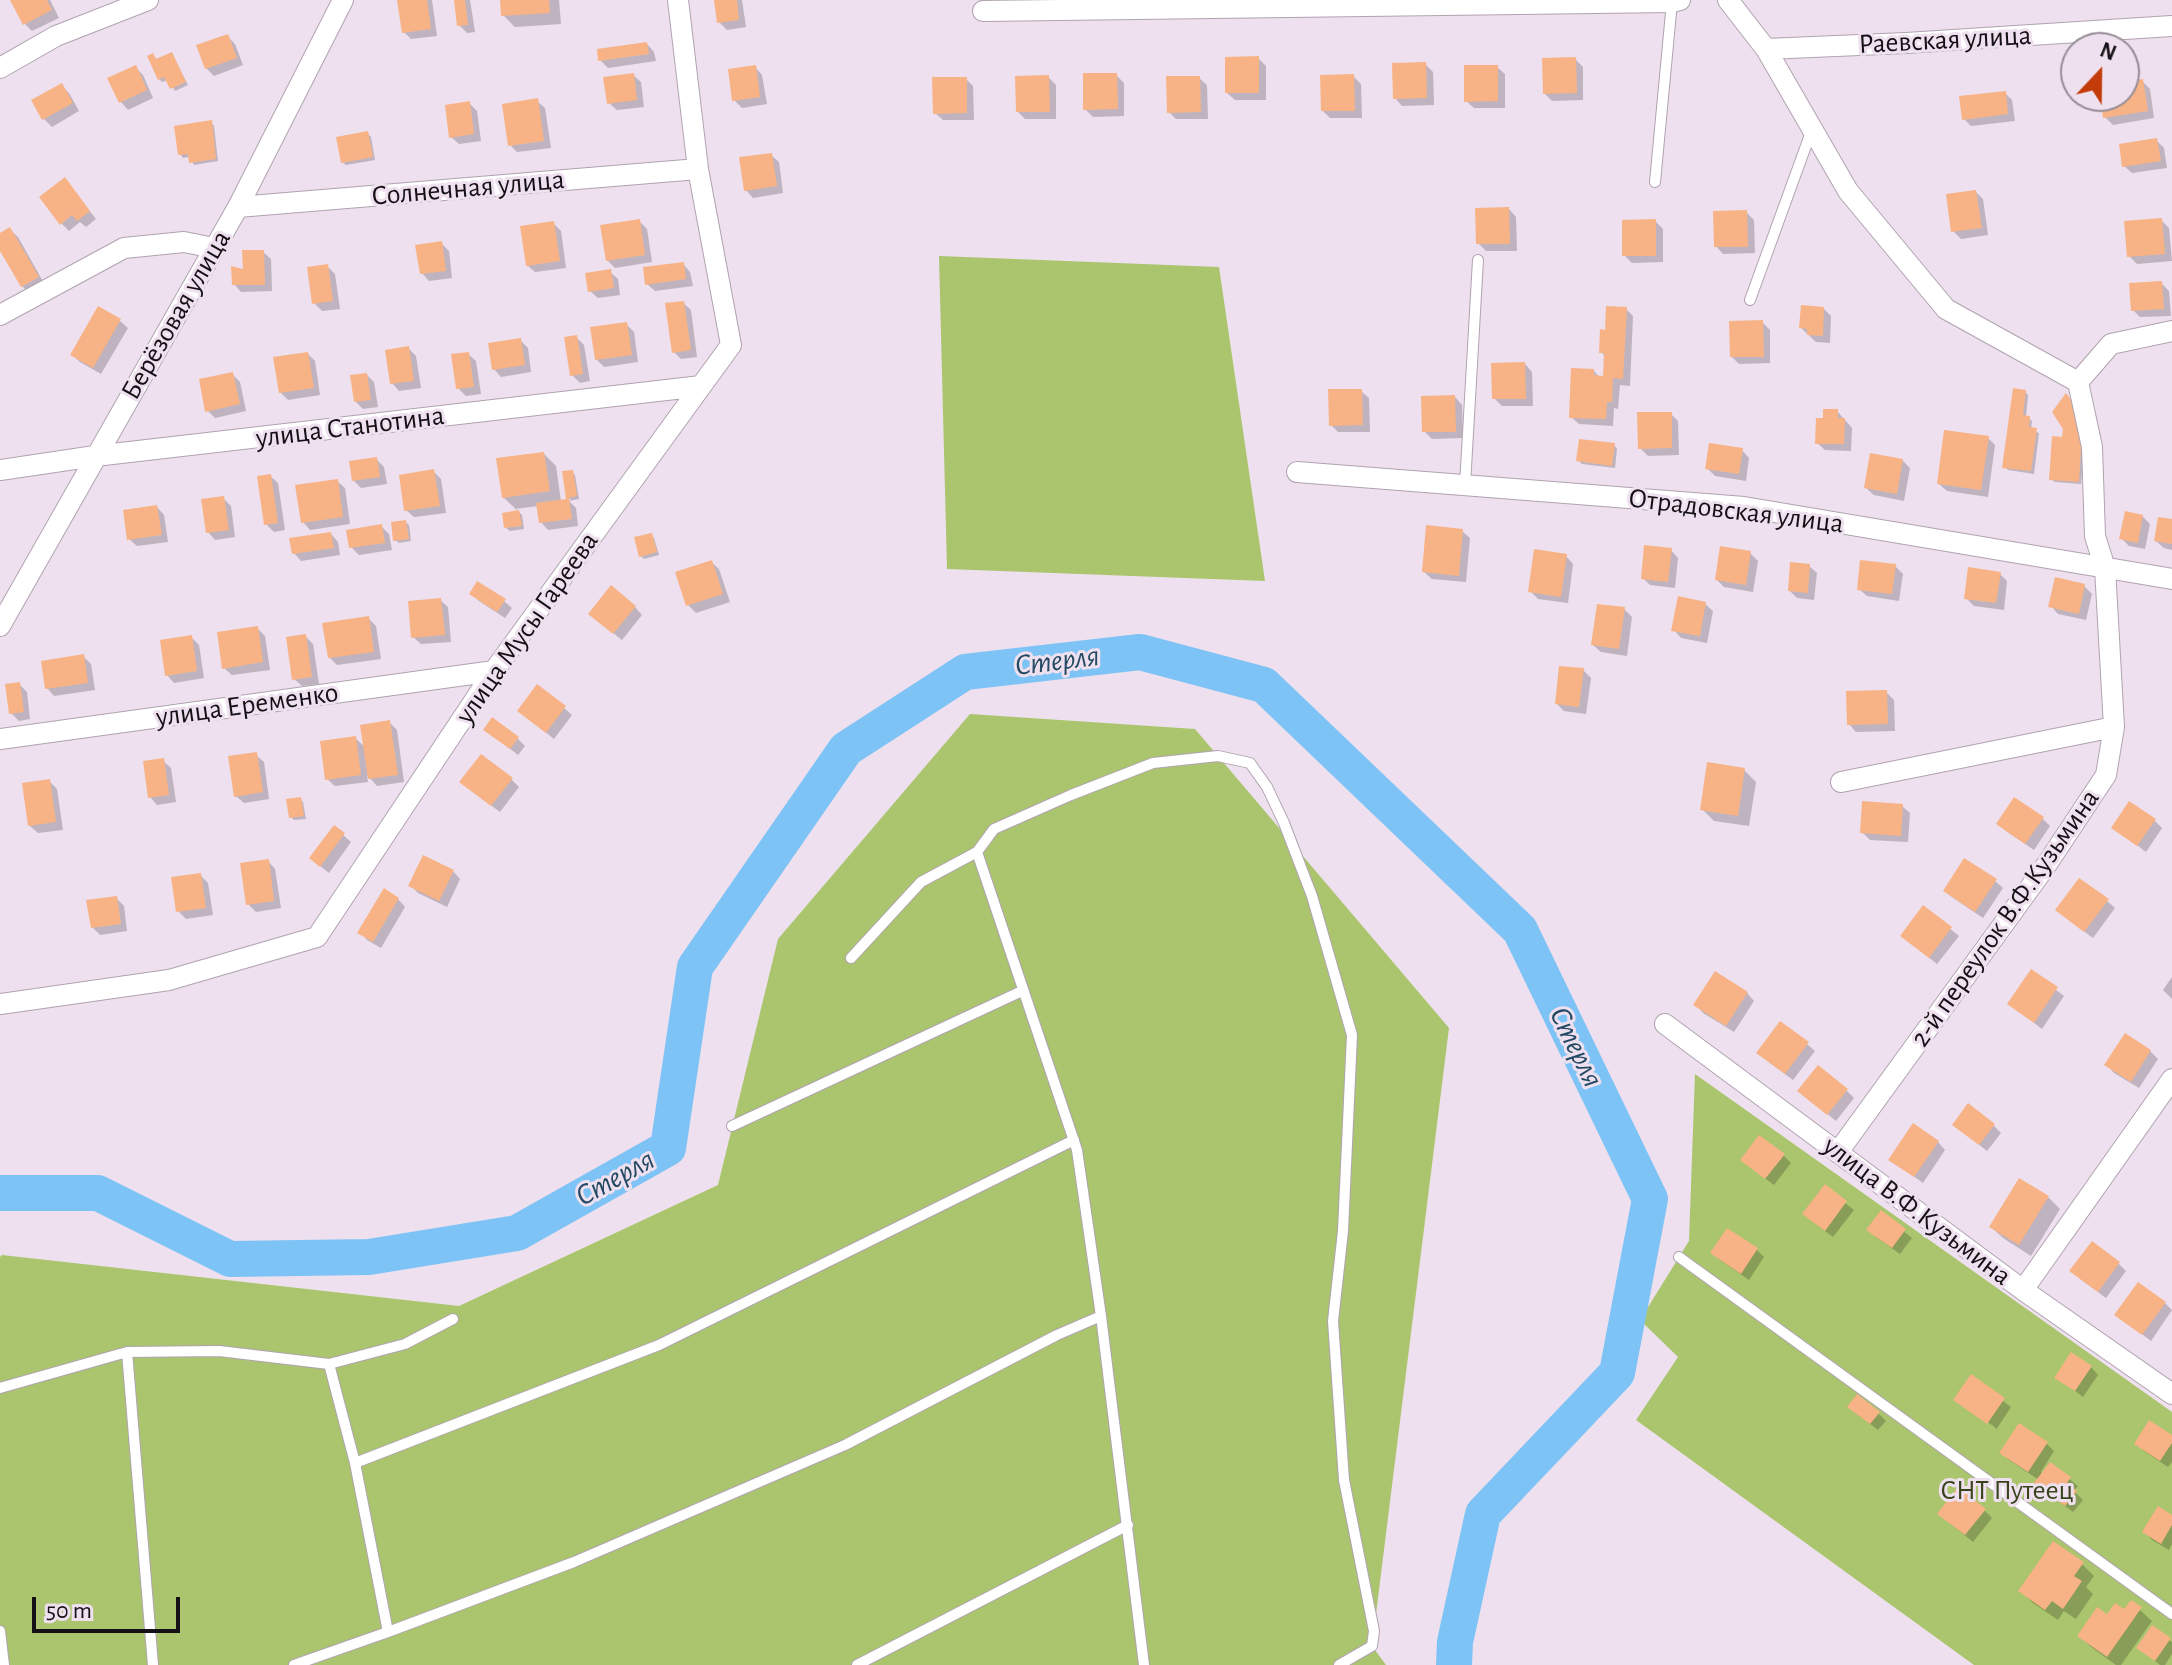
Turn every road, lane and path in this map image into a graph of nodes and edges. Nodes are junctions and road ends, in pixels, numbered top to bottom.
1 (148, 0) edge
2 (343, 0) edge
3 (678, 0) edge
4 (1728, 0) edge
5 (1676, 1) edge
6 (983, 11) dead end
7 (2172, 26) edge
8 (2172, 34) edge
9 (1766, 49) junction
10 (0, 68) edge
11 (1812, 130) junction
12 (698, 169) junction
13 (1655, 182) dead end
14 (238, 207) junction
15 (214, 248) junction
16 (1478, 260) dead end
17 (1750, 300) dead end
18 (0, 315) edge
19 (2172, 331) edge
20 (2078, 382) junction
21 (701, 386) junction
22 (95, 456) junction
23 (0, 470) edge
24 (1297, 472) dead end
25 (1465, 485) junction
26 (2105, 568) junction
27 (2172, 579) edge
28 (0, 626) edge
29 (494, 671) junction
30 (2114, 727) junction
31 (0, 739) edge
32 (1841, 782) dead end
33 (977, 852) junction
34 (851, 958) dead end
35 (1022, 991) junction
36 (0, 1004) edge
37 (1665, 1024) dead end
38 (2172, 1079) edge
39 (732, 1126) dead end
40 (1074, 1140) junction
41 (1838, 1152) junction
42 (1679, 1257) dead end
43 (2023, 1290) junction
44 (1101, 1316) junction
45 (453, 1319) dead end
46 (127, 1352) junction
47 (329, 1364) junction
48 (0, 1388) edge
49 (2172, 1394) edge
50 (355, 1463) junction
51 (1128, 1525) junction
52 (2172, 1614) edge
53 (0, 1631) edge
54 (388, 1632) junction
55 (4, 1665) edge
56 (153, 1665) edge
57 (294, 1665) edge
58 (857, 1665) edge
59 (1144, 1665) edge
60 (1339, 1665) edge

1 - 10 street
2 - 14 street, Берёзовая улица
3 - 12 street, улица Мусы Гареева
4 - 9 street
5 - 6 street
5 - 13 lane
7 - 8 street
7 - 9 street, Раевская улица
9 - 11 street
11 - 17 lane
11 - 20 street
12 - 14 street, Солнечная улица
12 - 21 street, улица Мусы Гареева
14 - 15 street, Берёзовая улица
15 - 18 street
15 - 22 street, Берёзовая улица
16 - 25 lane
19 - 20 street
20 - 26 street, 2-й переулок В.Ф.Кузьмина
21 - 22 street, улица Станотина
21 - 29 street, улица Мусы Гареева
22 - 23 street, улица Станотина
22 - 28 street, Берёзовая улица
24 - 25 street, Отрадовская улица
25 - 26 street, Отрадовская улица
26 - 27 street, Отрадовская улица
26 - 30 street, 2-й переулок В.Ф.Кузьмина
29 - 31 street, улица Еременко
29 - 36 street, улица Мусы Гареева
30 - 32 street
30 - 41 street, 2-й переулок В.Ф.Кузьмина
33 - 34 lane
33 - 35 lane
33 - 60 lane
35 - 39 lane
35 - 40 lane
37 - 41 street, улица В.Ф.Кузьмина
38 - 43 street
40 - 44 lane
40 - 50 lane
41 - 43 street, улица В.Ф.Кузьмина
42 - 52 lane
43 - 49 street, улица В.Ф.Кузьмина
44 - 51 lane
44 - 54 lane
45 - 47 lane
46 - 47 lane
46 - 48 lane
46 - 56 lane
47 - 50 lane
50 - 54 lane
51 - 58 lane
51 - 59 lane
53 - 55 lane
54 - 57 lane

